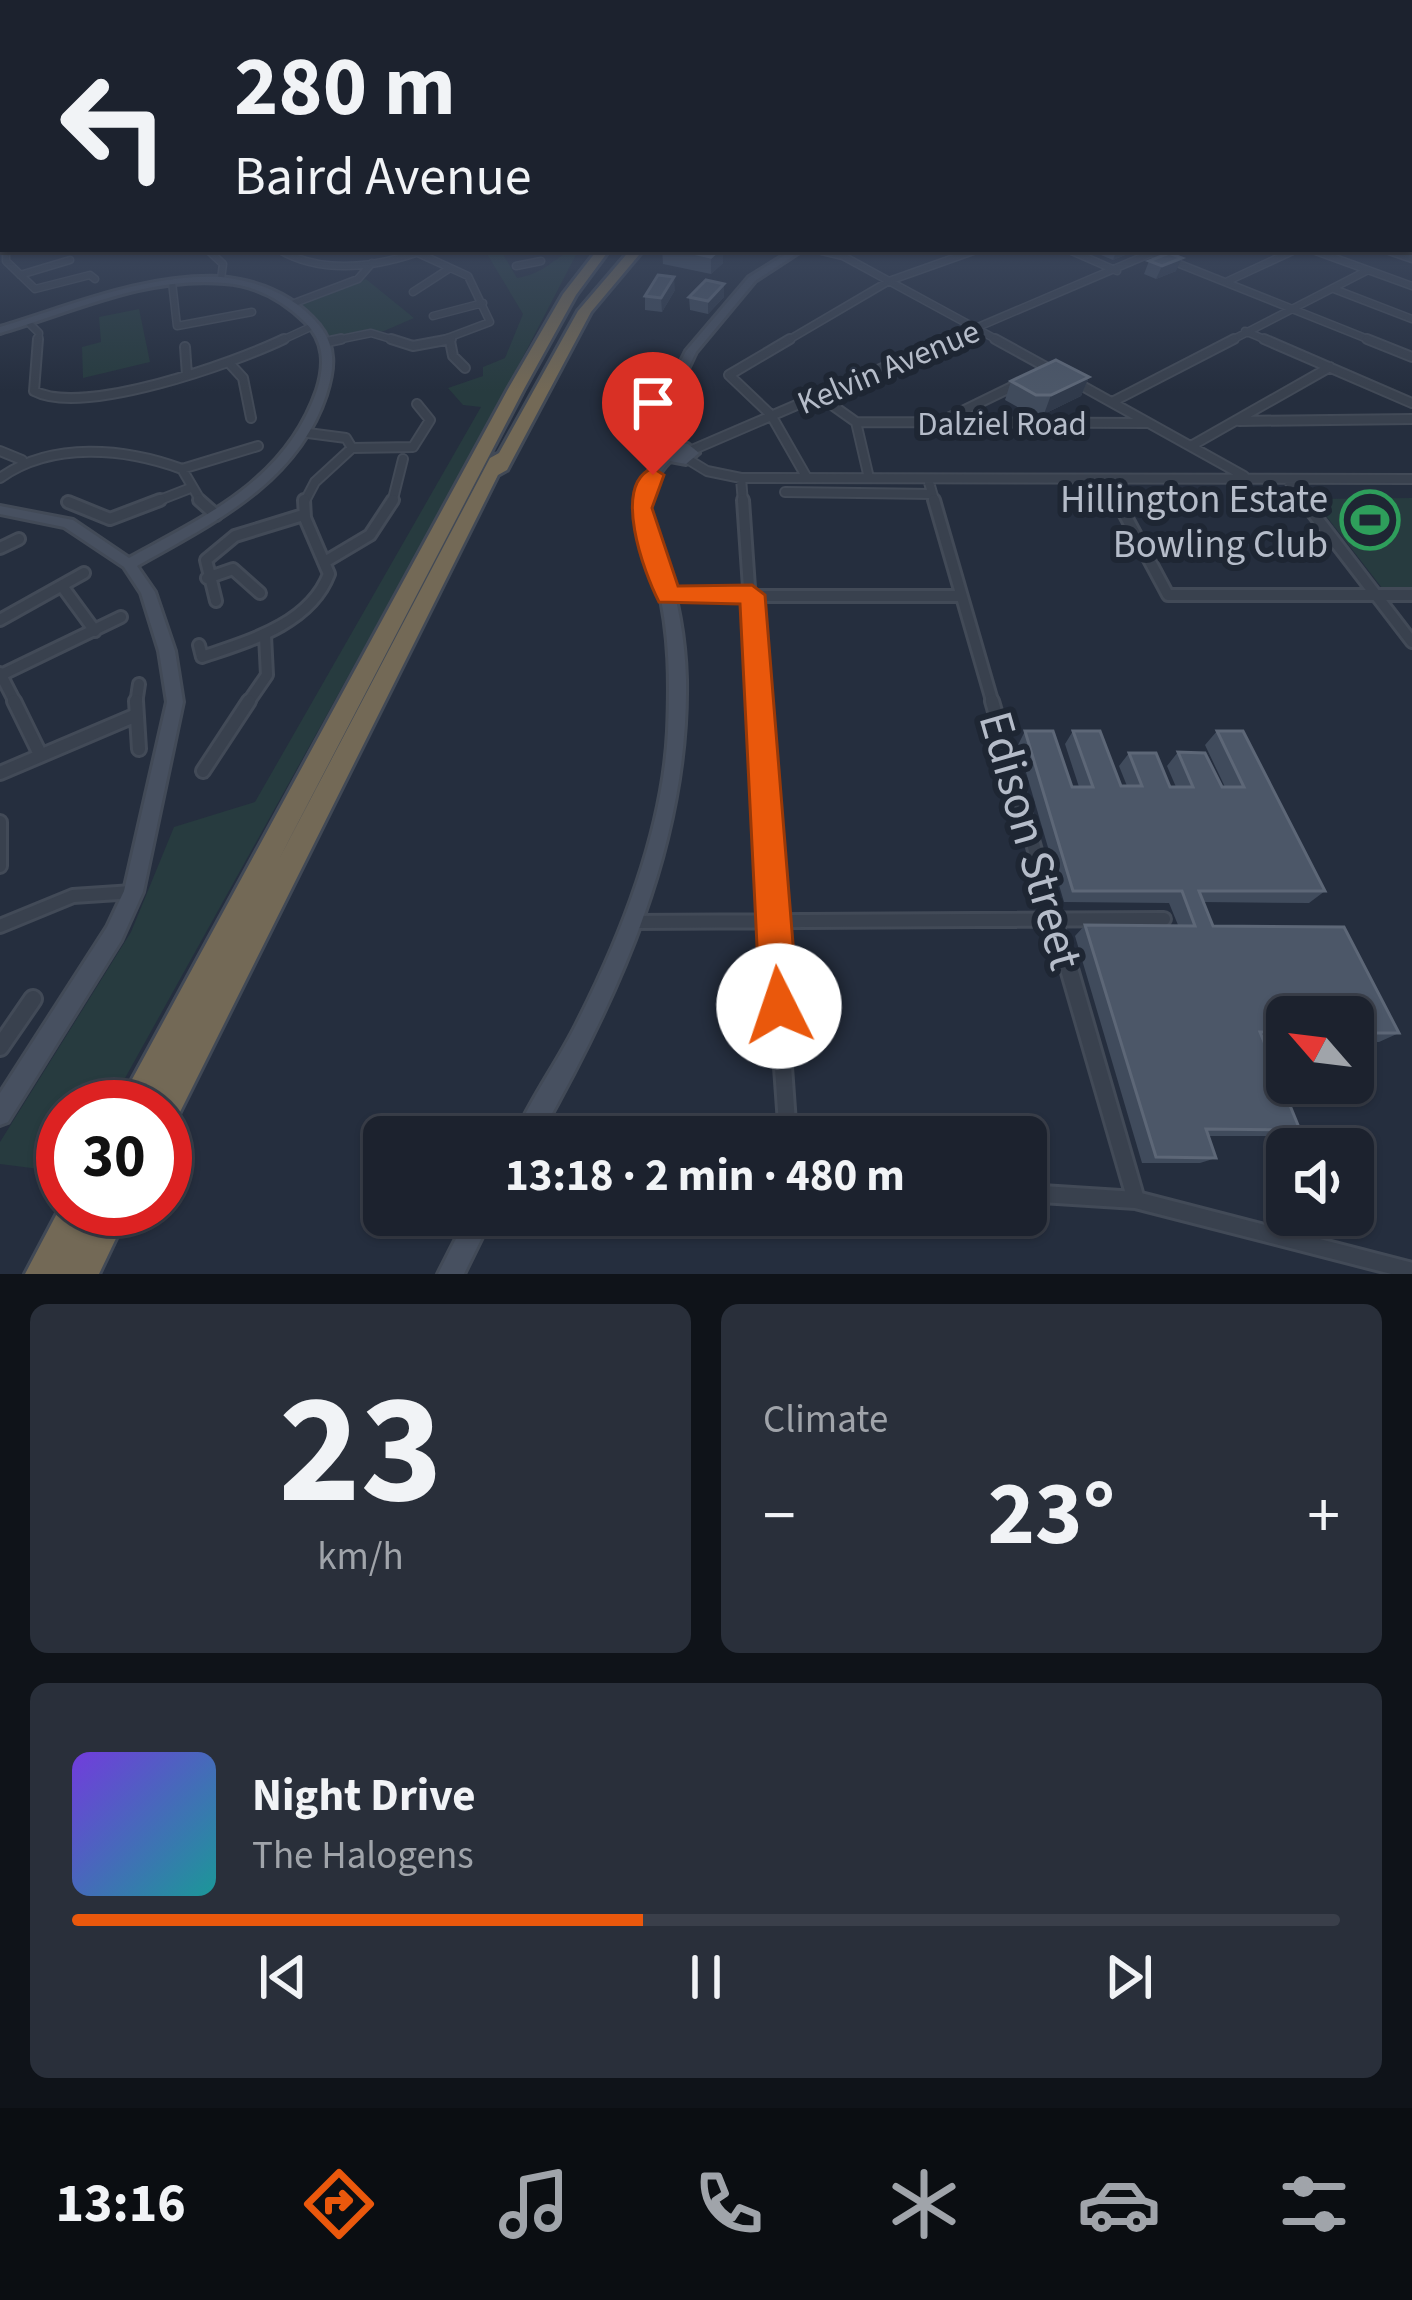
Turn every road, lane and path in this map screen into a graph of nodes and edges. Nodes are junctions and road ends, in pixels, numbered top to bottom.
1 (17, 272) edge
2 (28, 272) edge
3 (222, 272) edge
4 (364, 272) edge
5 (443, 272) edge
6 (459, 272) edge
7 (570, 272) edge
8 (586, 272) edge
9 (600, 272) edge
10 (618, 272) edge
11 (762, 272) edge
12 (874, 272) edge
13 (914, 272) edge
14 (1114, 272) edge
15 (1209, 272) edge
16 (1246, 272) edge
17 (1364, 272) edge
18 (1375, 272) edge
19 (20, 275) junction
20 (90, 275) dead end
21 (221, 279) junction
22 (890, 281) junction
23 (1228, 281) junction
24 (172, 282) junction
25 (1412, 286) edge
26 (1334, 289) junction
27 (413, 292) dead end
28 (483, 303) junction
29 (292, 304) junction
30 (1294, 308) junction
31 (252, 312) dead end
32 (433, 316) dead end
33 (1412, 319) edge
34 (28, 322) junction
35 (315, 325) junction
36 (978, 329) junction
37 (0, 330) edge
38 (1245, 331) junction
39 (450, 341) junction
40 (327, 342) junction
41 (185, 347) dead end
42 (1412, 357) edge
43 (231, 365) junction
44 (1330, 367) junction
45 (465, 368) dead end
46 (1050, 369) junction
47 (187, 375) junction
48 (516, 389) junction
49 (818, 395) junction
50 (1112, 402) junction
51 (1412, 403) edge
52 (417, 404) dead end
53 (772, 415) junction
54 (251, 418) dead end
55 (1412, 419) edge
56 (1239, 421) junction
57 (856, 422) junction
58 (938, 423) junction
59 (1148, 423) junction
60 (308, 433) junction
61 (258, 446) dead end
62 (1191, 446) junction
63 (352, 448) junction
64 (0, 452) edge
65 (682, 454) junction
66 (403, 459) dead end
67 (22, 460) junction
68 (182, 469) junction
69 (0, 478) edge
70 (741, 478) junction
71 (808, 478) junction
72 (869, 478) junction
73 (1250, 478) junction
74 (1106, 479) junction
75 (1412, 479) edge
76 (1288, 480) junction
77 (930, 486) junction
78 (188, 489) junction
79 (785, 492) dead end
80 (68, 502) dead end
81 (0, 510) edge
82 (216, 515) junction
83 (303, 515) junction
84 (20, 539) dead end
85 (0, 548) edge
86 (328, 560) junction
87 (130, 564) junction
88 (84, 573) dead end
89 (207, 578) junction
90 (62, 586) junction
91 (260, 593) dead end
92 (752, 595) junction
93 (1375, 595) junction
94 (1412, 595) edge
95 (668, 596) junction
96 (962, 596) junction
97 (216, 601) dead end
98 (121, 617) dead end
99 (0, 620) edge
100 (95, 631) junction
101 (265, 635) junction
102 (1412, 642) edge
103 (200, 645) dead end
104 (399, 653) junction
105 (0, 674) edge
106 (139, 684) dead end
107 (134, 716) junction
108 (139, 749) dead end
109 (39, 752) junction
110 (203, 771) dead end
111 (0, 773) edge
112 (0, 822) edge
113 (0, 866) edge
114 (134, 892) junction
115 (772, 919) junction
116 (1164, 919) dead end
117 (630, 922) junction
118 (1056, 922) junction
119 (0, 926) edge
120 (33, 999) dead end
121 (0, 1047) edge
122 (147, 1080) edge
123 (179, 1080) edge
124 (0, 1114) edge
125 (537, 1116) edge
126 (786, 1116) edge
127 (1047, 1195) edge
128 (1136, 1201) junction
129 (63, 1236) edge
130 (99, 1236) edge
131 (470, 1236) edge
132 (1412, 1271) edge
133 (43, 1274) edge
134 (80, 1274) edge
135 (451, 1274) edge

1 - 19 street
2 - 19 street
3 - 21 street
4 - 29 street
5 - 27 street
6 - 28 street
7 - 48 highway
8 - 48 highway
9 - 104 highway
10 - 104 highway
11 - 65 street
12 - 22 street
13 - 22 street
14 - 36 street, Kelvin Avenue
15 - 23 street
16 - 23 street
17 - 26 street
18 - 25 street
19 - 20 street
21 - 24 street
21 - 29 street
22 - 36 street
22 - 53 street
23 - 30 street
24 - 31 street
24 - 34 street
26 - 30 street
26 - 33 street
28 - 32 street
28 - 39 street
29 - 35 street
30 - 38 street
30 - 42 street
34 - 37 street
34 - 47 street
35 - 40 street
35 - 43 street
36 - 46 street
36 - 49 street, Kelvin Avenue
38 - 44 street
38 - 50 street
39 - 40 street
39 - 45 street
40 - 60 street
41 - 47 street
43 - 47 street
43 - 54 street
44 - 51 street
44 - 56 street
46 - 50 street
46 - 58 street
48 - 122 highway
49 - 53 street, Kelvin Avenue
49 - 57 street
50 - 59 street
52 - 63 street
53 - 65 street, Kelvin Avenue
53 - 71 street
55 - 56 street
56 - 62 street
57 - 58 street, Dalziel Road
57 - 72 street
58 - 59 street, Dalziel Road
59 - 62 street
60 - 63 street
60 - 82 street
61 - 68 street
62 - 73 street
63 - 83 street
64 - 67 street
65 - 70 street
65 - 95 street
66 - 86 street
67 - 68 street
67 - 69 street
68 - 78 street
70 - 71 street
70 - 92 street
71 - 72 street
72 - 77 street
73 - 74 street
73 - 76 street
74 - 77 street
74 - 93 street
75 - 76 street
76 - 93 street
77 - 79 street
77 - 96 street, Edison Street
78 - 80 street
78 - 82 street
81 - 87 street
82 - 87 street
83 - 86 street
83 - 89 street
84 - 85 street
86 - 101 street
87 - 114 street
88 - 90 street
89 - 91 street
89 - 97 street
90 - 99 street
90 - 100 street
92 - 95 street
92 - 96 street
92 - 115 street
93 - 94 street
93 - 102 street
95 - 117 street
96 - 118 street, Edison Street
98 - 100 street
100 - 105 street
101 - 103 street
101 - 110 street
104 - 123 highway
105 - 109 street
106 - 107 street
107 - 108 street
107 - 109 street
109 - 111 street
112 - 113 street
114 - 119 street
114 - 124 street
115 - 117 street
115 - 118 street
115 - 126 street
116 - 118 street
117 - 125 street
118 - 128 street, Edison Street
120 - 121 street
127 - 128 street
128 - 132 street
129 - 133 highway
130 - 134 highway
131 - 135 street

